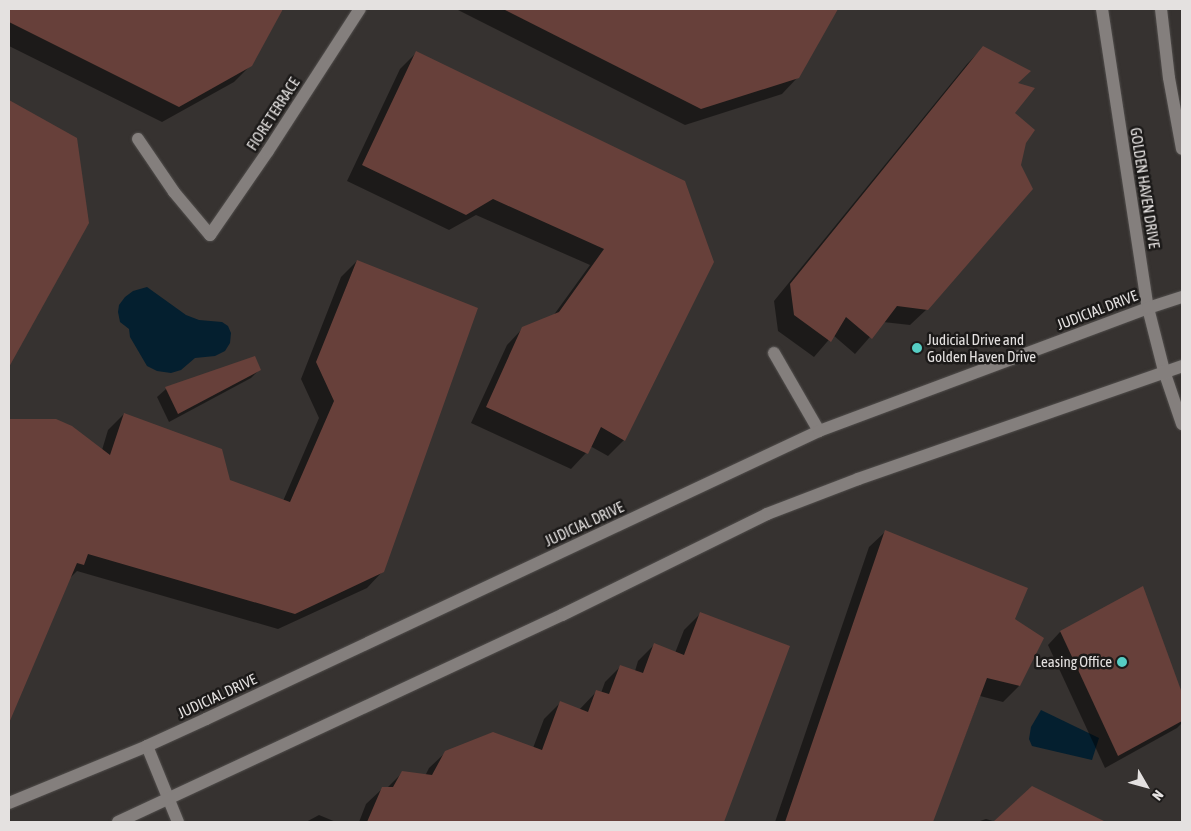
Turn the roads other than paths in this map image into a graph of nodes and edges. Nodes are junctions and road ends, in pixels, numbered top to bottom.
1 (360, 9) edge
2 (1102, 9) edge
3 (1161, 9) edge
4 (138, 139) dead end
5 (1182, 149) edge
6 (1182, 297) edge
7 (1148, 308) junction
8 (774, 353) dead end
9 (1182, 366) edge
10 (1164, 371) junction
11 (1182, 424) edge
12 (819, 431) junction
13 (147, 746) junction
14 (168, 800) junction
15 (9, 802) edge
16 (118, 822) edge
17 (178, 822) edge

1 - 4 street, FIORE TERRACE
2 - 7 street, GOLDEN HAVEN DRIVE
3 - 5 street
6 - 7 street, JUDICIAL DRIVE
7 - 10 street, GOLDEN HAVEN DRIVE
7 - 12 street, JUDICIAL DRIVE
8 - 12 street
9 - 10 street
10 - 11 street, GOLDEN HAVEN DRIVE
10 - 14 street
12 - 13 street, JUDICIAL DRIVE
13 - 14 street
13 - 15 street, JUDICIAL DRIVE
14 - 16 street
14 - 17 street

